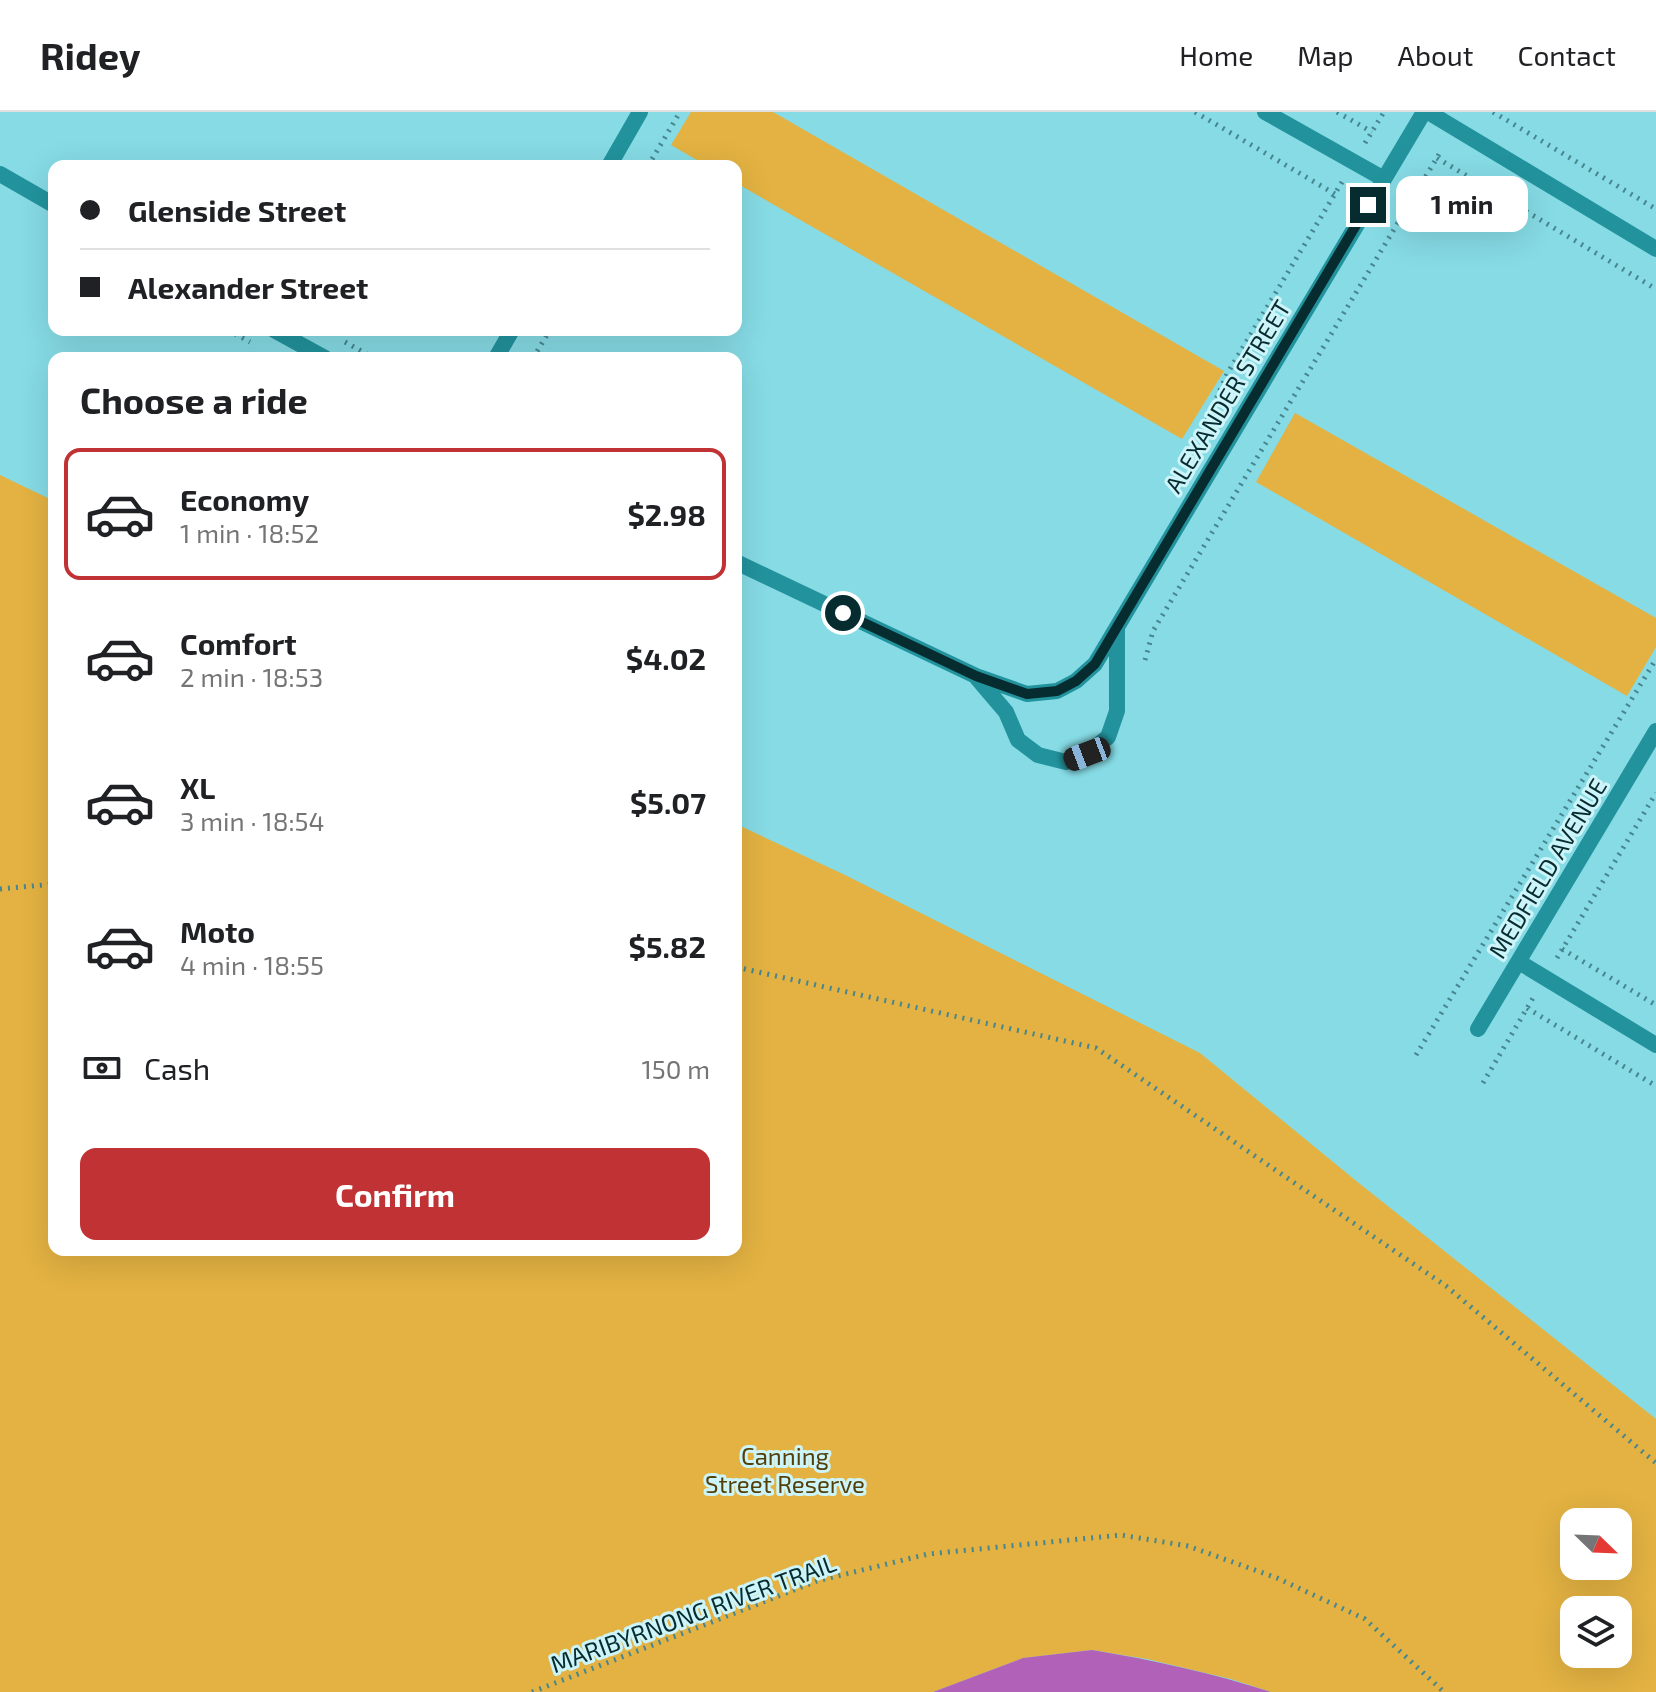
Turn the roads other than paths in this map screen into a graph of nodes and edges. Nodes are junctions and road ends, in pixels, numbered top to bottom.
1 (640, 112) edge
2 (1265, 112) edge
3 (1426, 112) edge
4 (612, 160) edge
5 (0, 174) edge
6 (1384, 179) junction
7 (48, 202) edge
8 (1656, 249) edge
9 (285, 336) edge
10 (314, 352) edge
11 (742, 565) edge
12 (1117, 627) junction
13 (976, 676) junction
14 (1656, 731) edge
15 (1519, 962) junction
16 (1478, 1029) dead end
17 (1656, 1045) edge

1 - 4 street
2 - 6 street
3 - 6 street, ALEXANDER STREET
3 - 8 street
5 - 7 street
6 - 12 street, ALEXANDER STREET
9 - 10 street
11 - 13 street
12 - 13 street, ALEXANDER STREET
12 - 13 street
14 - 15 street, MEDFIELD AVENUE
15 - 16 street, MEDFIELD AVENUE
15 - 17 street

